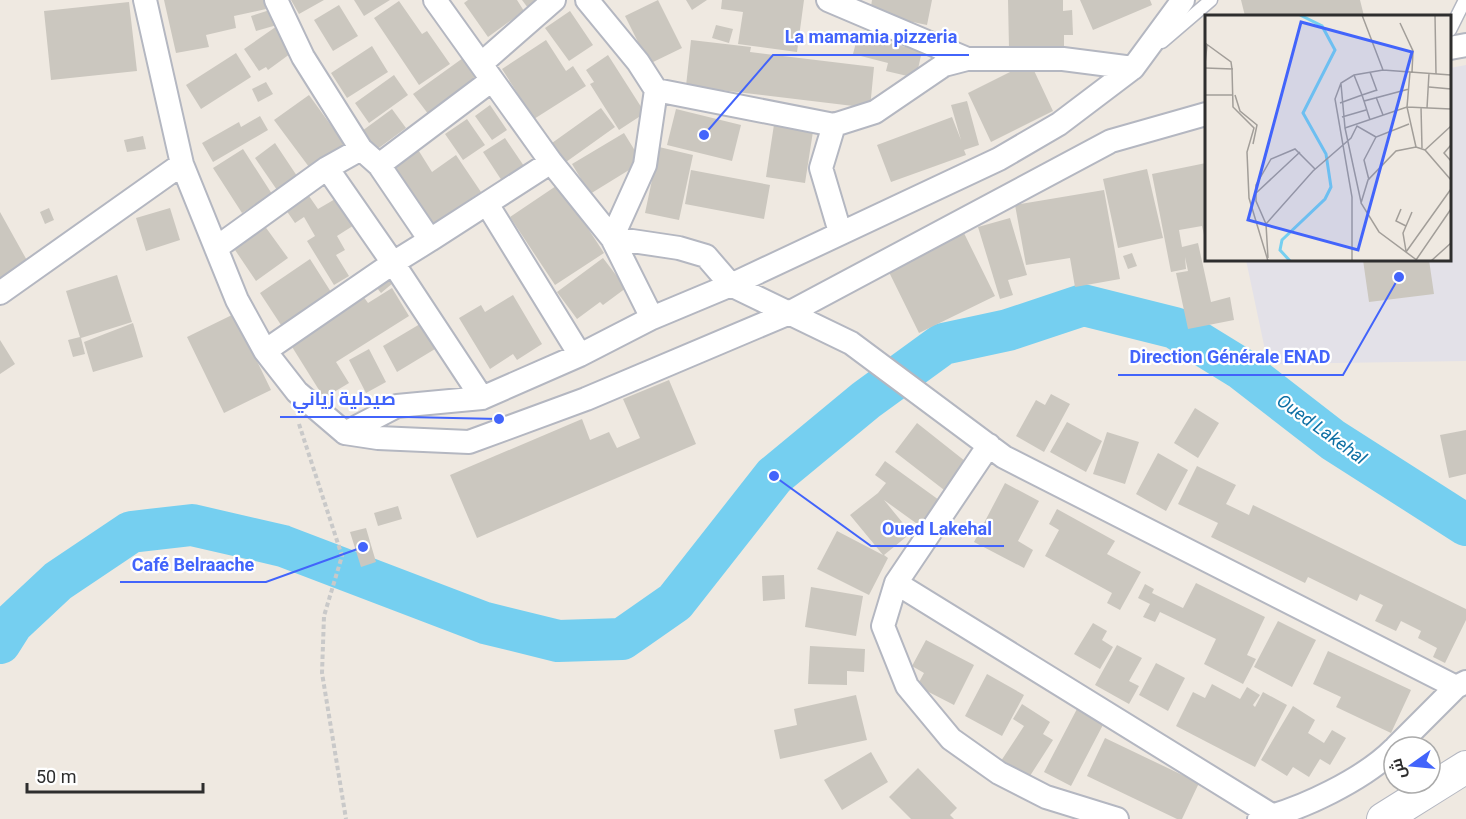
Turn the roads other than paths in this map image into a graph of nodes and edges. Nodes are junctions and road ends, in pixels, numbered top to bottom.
1 (146, 0) edge
2 (276, 0) edge
3 (435, 0) edge
4 (554, 0) edge
5 (587, 0) edge
6 (828, 0) edge
7 (1183, 0) edge
8 (1211, 0) edge
9 (1466, 0) edge
10 (1451, 26) edge
11 (1466, 45) edge
12 (1451, 48) edge
13 (967, 59) junction
14 (1134, 66) junction
15 (487, 71) junction
16 (656, 90) junction
17 (1205, 114) edge
18 (834, 125) junction
19 (361, 149) junction
20 (551, 162) junction
21 (182, 164) junction
22 (379, 165) junction
23 (327, 168) junction
24 (487, 204) junction
25 (840, 232) junction
26 (612, 238) junction
27 (430, 240) junction
28 (216, 248) junction
29 (393, 263) junction
30 (731, 285) junction
31 (0, 293) edge
32 (787, 314) junction
33 (652, 318) junction
34 (265, 351) junction
35 (580, 355) junction
36 (482, 398) junction
37 (345, 433) junction
38 (989, 445) junction
39 (896, 584) junction
40 (1461, 684) edge
41 (1408, 735) edge
42 (1382, 760) edge
43 (1466, 767) edge
44 (1265, 817) edge
45 (1117, 819) edge
46 (1383, 819) edge

1 - 21 street
2 - 19 street
3 - 15 street
4 - 15 street
5 - 16 street
6 - 13 street
7 - 14 street
8 - 14 lane
9 - 10 lane
11 - 12 street
13 - 14 street
13 - 18 street
14 - 25 street
15 - 20 street
15 - 22 street
16 - 18 street
16 - 26 street
17 - 32 street
18 - 25 street
19 - 22 street
19 - 23 street
20 - 24 street
20 - 26 street
21 - 28 street
21 - 31 street
22 - 27 street
23 - 28 street
23 - 29 street
24 - 27 street
24 - 35 street
25 - 30 street
26 - 30 street
26 - 33 street
27 - 29 street
28 - 34 street
29 - 34 street
29 - 36 street
30 - 32 street
30 - 33 street
32 - 37 street
32 - 38 street
33 - 35 street
34 - 37 street
35 - 36 street
36 - 37 street
38 - 39 street
38 - 40 street
39 - 44 street
39 - 45 street
40 - 41 street
42 - 44 street
43 - 46 main road

